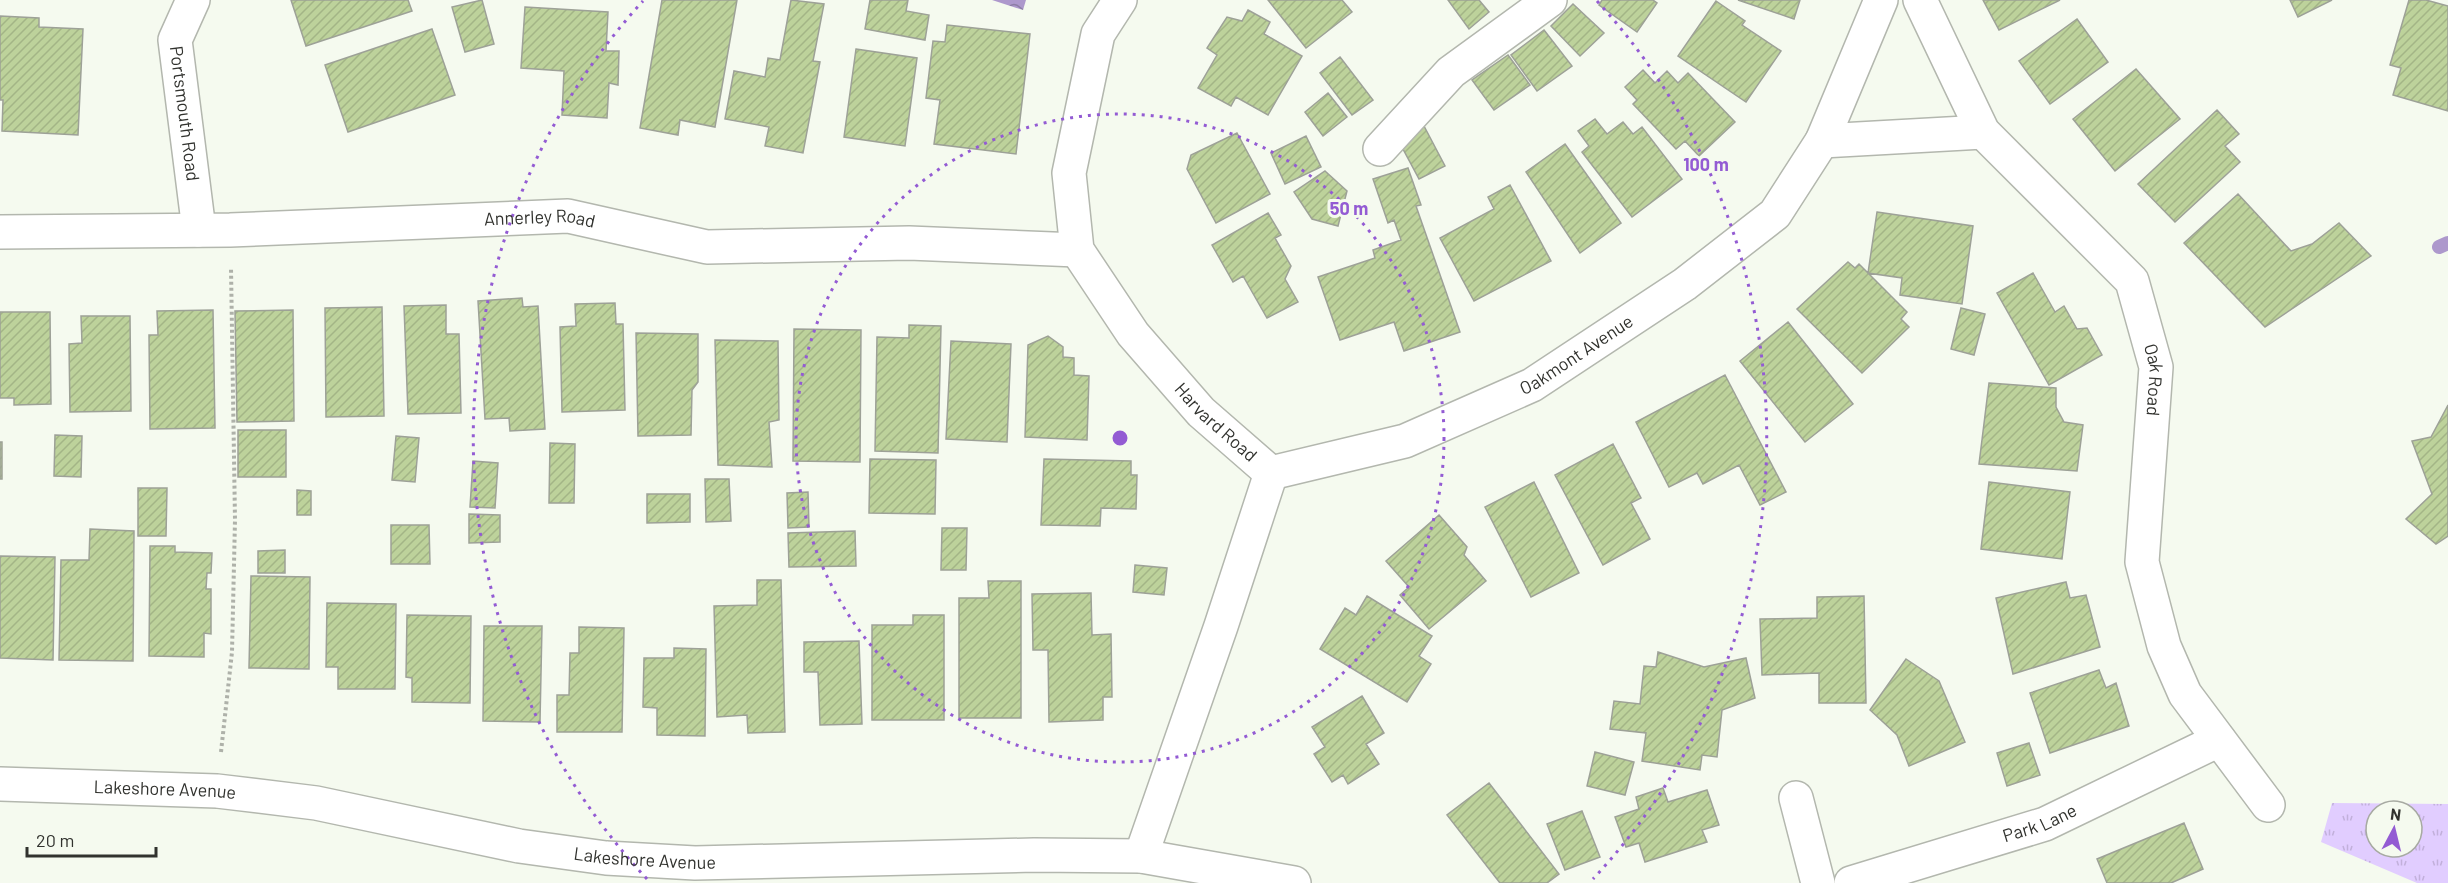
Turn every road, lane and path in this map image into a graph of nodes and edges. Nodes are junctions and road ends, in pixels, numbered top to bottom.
1 (193, 0) edge
2 (1120, 0) edge
3 (1550, 0) edge
4 (1881, 0) edge
5 (1920, 0) edge
6 (1983, 132) junction
7 (1822, 141) junction
8 (1380, 149) dead end
9 (215, 230) junction
10 (0, 232) edge
11 (1077, 249) junction
12 (1270, 473) junction
13 (2219, 740) junction
14 (0, 784) edge
15 (217, 791) junction
16 (1796, 798) dead end
17 (2268, 805) dead end
18 (1141, 856) junction
19 (1294, 883) edge
20 (1818, 883) edge
21 (1851, 883) edge

1 - 9 street, Portsmouth Road
2 - 11 street, Harvard Road
3 - 8 street
4 - 7 street, Oakmont Avenue
5 - 6 street, Oak Road
6 - 7 street
6 - 13 street, Oak Road
7 - 12 street, Oakmont Avenue
9 - 10 street, Annerley Road
9 - 11 street, Annerley Road
9 - 15 path
11 - 12 street, Harvard Road
12 - 18 street, Harvard Road
13 - 17 street, Oak Road
13 - 21 street, Park Lane
14 - 15 street, Lakeshore Avenue
15 - 18 street, Lakeshore Avenue
16 - 20 street
18 - 19 street, Lakeshore Avenue

